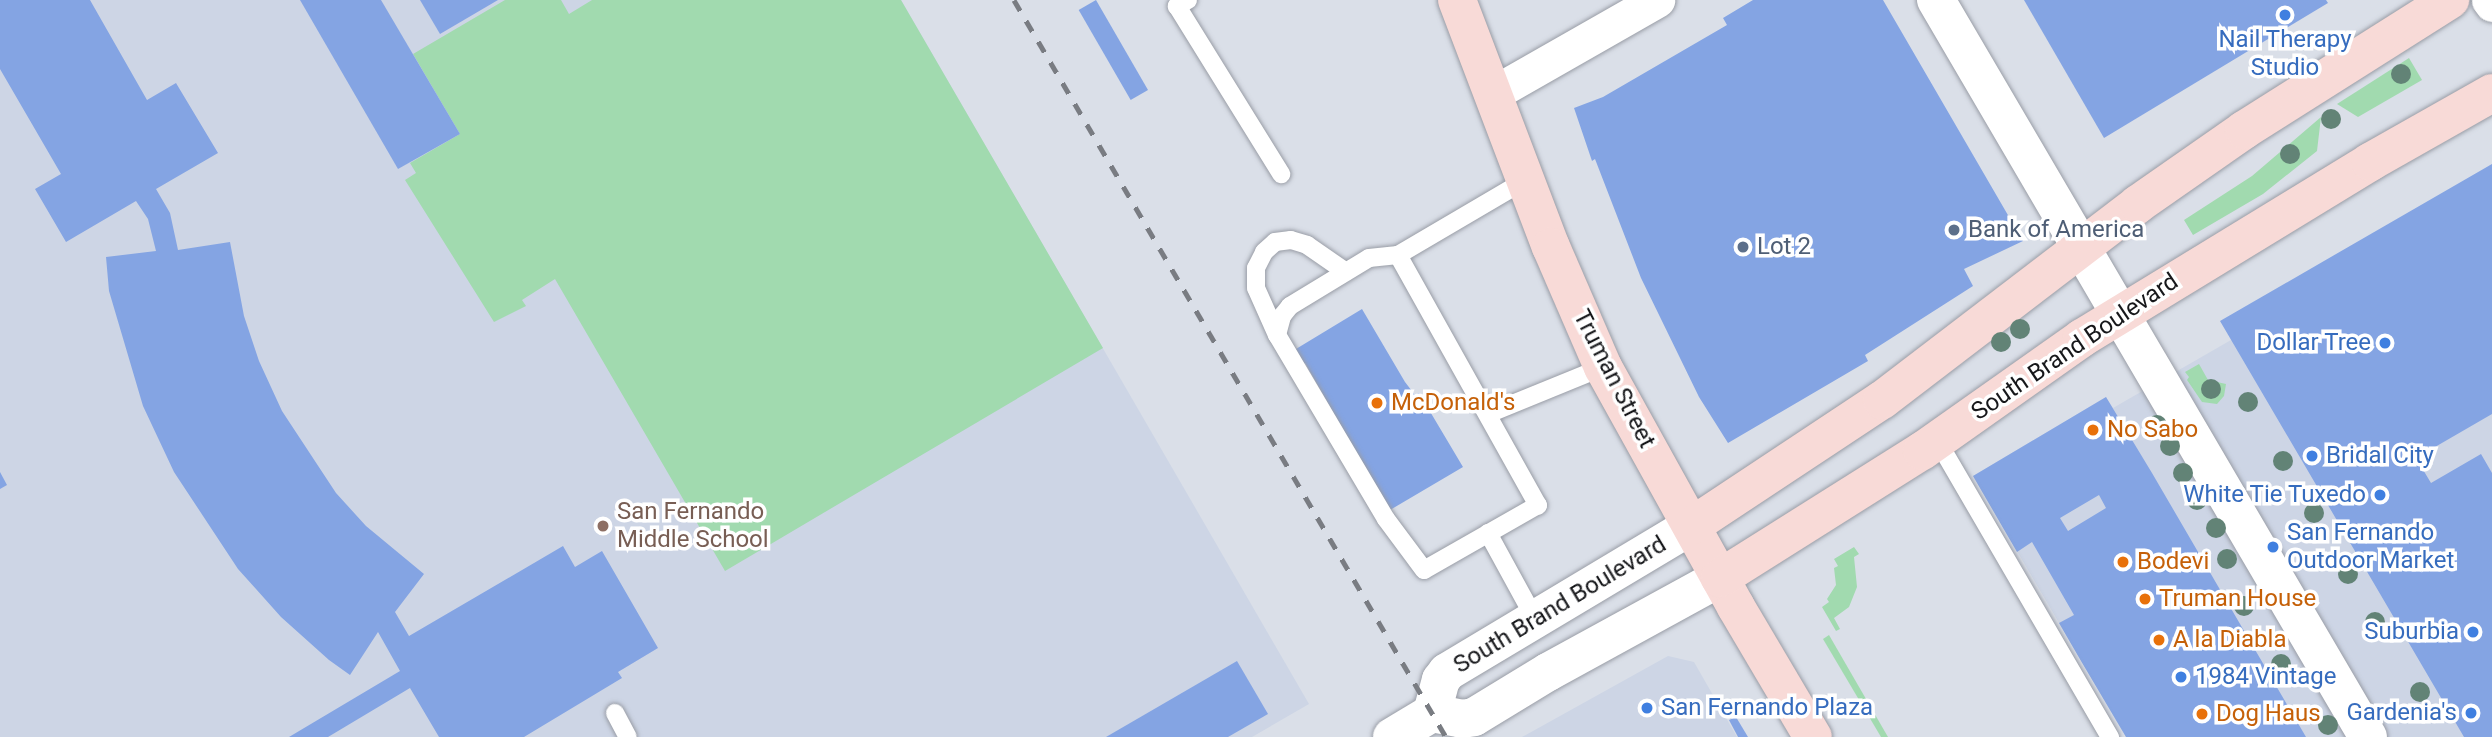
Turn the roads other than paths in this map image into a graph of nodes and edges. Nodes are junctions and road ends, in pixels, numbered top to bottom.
1 (1188, 0) edge
2 (1457, 0) edge
3 (1657, 0) edge
4 (1936, 0) edge
5 (2450, 0) edge
6 (1494, 93) junction
7 (2492, 93) edge
8 (1281, 174) dead end
9 (1526, 180) junction
10 (2081, 247) junction
11 (1398, 256) junction
12 (1346, 272) junction
13 (2122, 313) junction
14 (1277, 335) junction
15 (1603, 367) junction
16 (1488, 414) junction
17 (1937, 440) junction
18 (1693, 525) junction
19 (1488, 533) junction
20 (1720, 578) junction
21 (1535, 619) junction
22 (615, 713) dead end
23 (1432, 713) junction
24 (628, 737) edge
25 (1392, 737) edge
26 (1813, 737) edge
27 (2110, 737) edge
28 (2368, 737) edge

1 - 8 lane
2 - 6 main road, Truman Street
3 - 6 street
4 - 10 main road
5 - 10 main road, South Brand Boulevard
6 - 9 main road, Truman Street
7 - 13 main road, South Brand Boulevard
9 - 11 lane
9 - 15 main road, Truman Street
10 - 13 main road
10 - 18 main road, South Brand Boulevard
11 - 12 lane
11 - 16 lane
12 - 14 lane
12 - 14 lane
13 - 17 main road, South Brand Boulevard
13 - 28 main road
14 - 19 lane
15 - 16 lane
15 - 18 main road, Truman Street
16 - 19 lane
17 - 20 main road, South Brand Boulevard
17 - 27 lane
18 - 20 main road, Truman Street
18 - 21 main road, South Brand Boulevard
19 - 21 lane
20 - 23 main road, South Brand Boulevard
20 - 26 main road, Truman Street
21 - 23 main road, South Brand Boulevard
22 - 24 lane
23 - 25 main road

